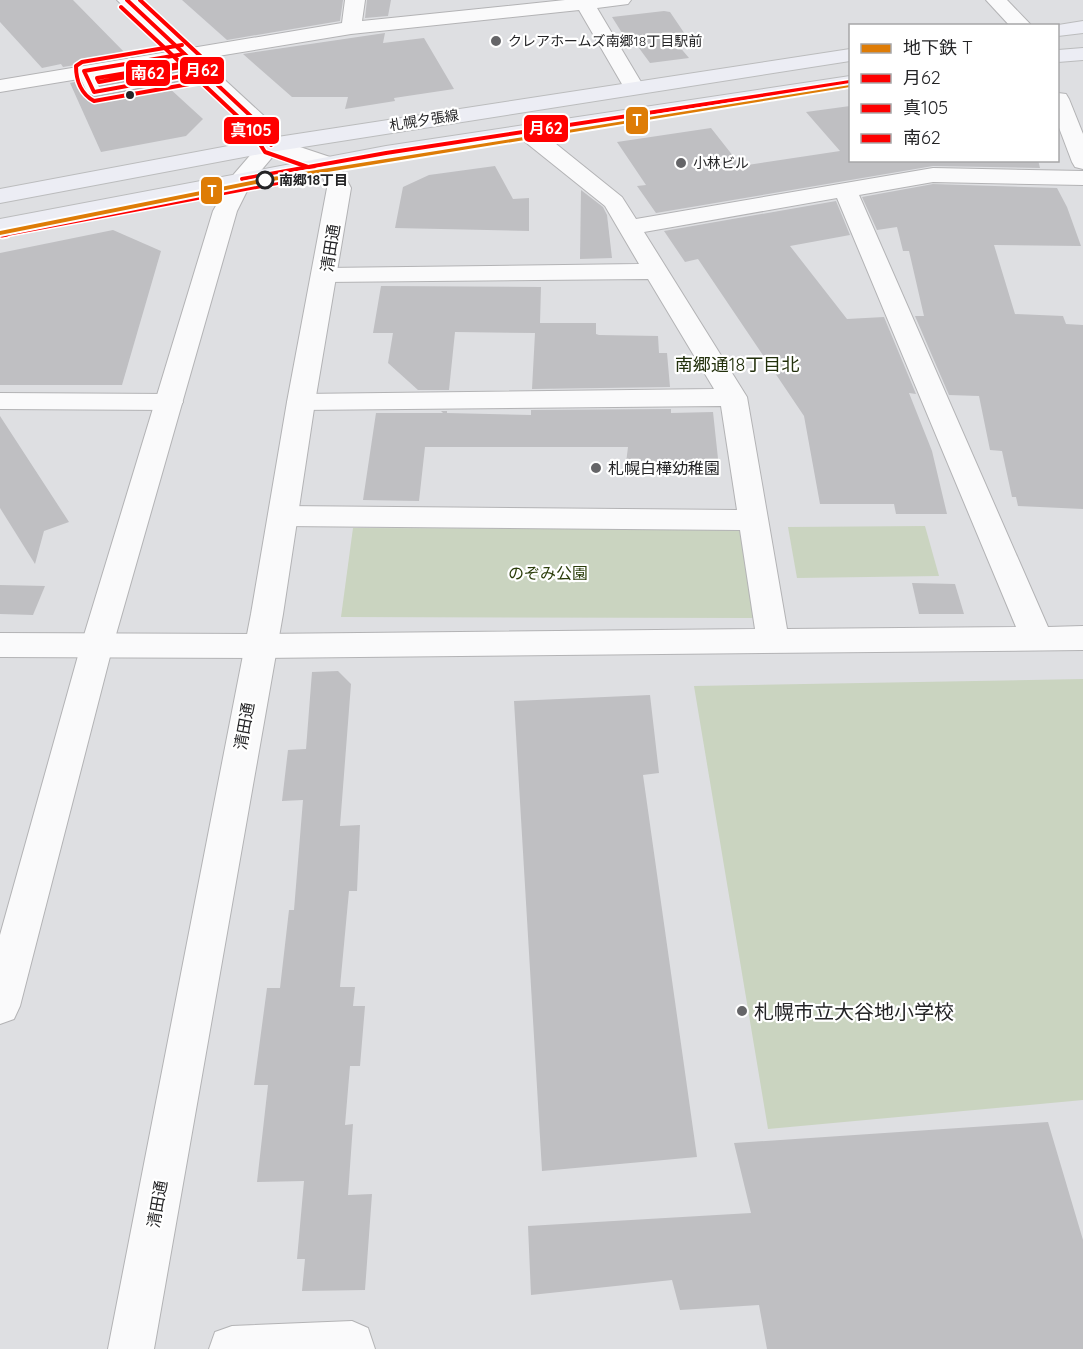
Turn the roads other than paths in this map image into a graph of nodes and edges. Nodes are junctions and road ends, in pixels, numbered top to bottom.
1 (128, 0) edge
2 (355, 0) edge
3 (621, 0) edge
4 (996, 0) edge
5 (584, 2) edge
6 (1020, 24) edge
7 (1083, 27) edge
8 (351, 28) junction
9 (1059, 30) edge
10 (184, 54) junction
11 (1083, 54) edge
12 (849, 55) edge
13 (1059, 56) edge
14 (84, 71) junction
15 (204, 72) junction
16 (849, 82) edge
17 (2, 84) edge
18 (633, 87) junction
19 (1059, 102) edge
20 (527, 132) junction
21 (271, 145) junction
22 (1083, 162) edge
23 (327, 164) junction
24 (1083, 178) edge
25 (242, 179) junction
26 (845, 189) junction
27 (0, 196) edge
28 (0, 226) edge
29 (631, 227) junction
30 (657, 271) junction
31 (325, 275) junction
32 (733, 397) junction
33 (0, 401) edge
34 (169, 402) junction
35 (301, 402) junction
36 (283, 516) junction
37 (753, 520) junction
38 (1036, 638) junction
39 (1083, 638) edge
40 (773, 641) junction
41 (0, 645) edge
42 (97, 645) junction
43 (259, 646) junction
44 (0, 1006) edge
45 (131, 1349) edge
46 (232, 1349) edge
47 (352, 1349) edge

1 - 10 street
2 - 8 street
3 - 5 street
4 - 6 street
5 - 8 street
5 - 18 street
7 - 9 main road
8 - 10 street
10 - 14 street
10 - 15 street
11 - 13 main road
12 - 18 main road, 札幌夕張線
14 - 15 lane
14 - 17 street
15 - 21 street
16 - 20 main road, 札幌夕張線
18 - 21 main road, 札幌夕張線
19 - 22 street
20 - 23 main road, 札幌夕張線
20 - 29 street
21 - 23 street
21 - 25 street
21 - 27 main road, 札幌夕張線
23 - 25 main road, 札幌夕張線
23 - 31 street, 清田通
24 - 26 street
25 - 28 main road, 札幌夕張線
25 - 34 street
26 - 29 street
26 - 38 street
29 - 30 street
30 - 31 street
30 - 32 street
31 - 35 street, 清田通
32 - 35 street
32 - 37 street
33 - 34 street
34 - 42 street
35 - 36 street, 清田通
36 - 37 street
36 - 43 street, 清田通
37 - 40 street
38 - 39 street
38 - 40 street
40 - 43 street
41 - 42 street
42 - 43 street
42 - 44 street
43 - 45 street, 清田通
46 - 47 street

